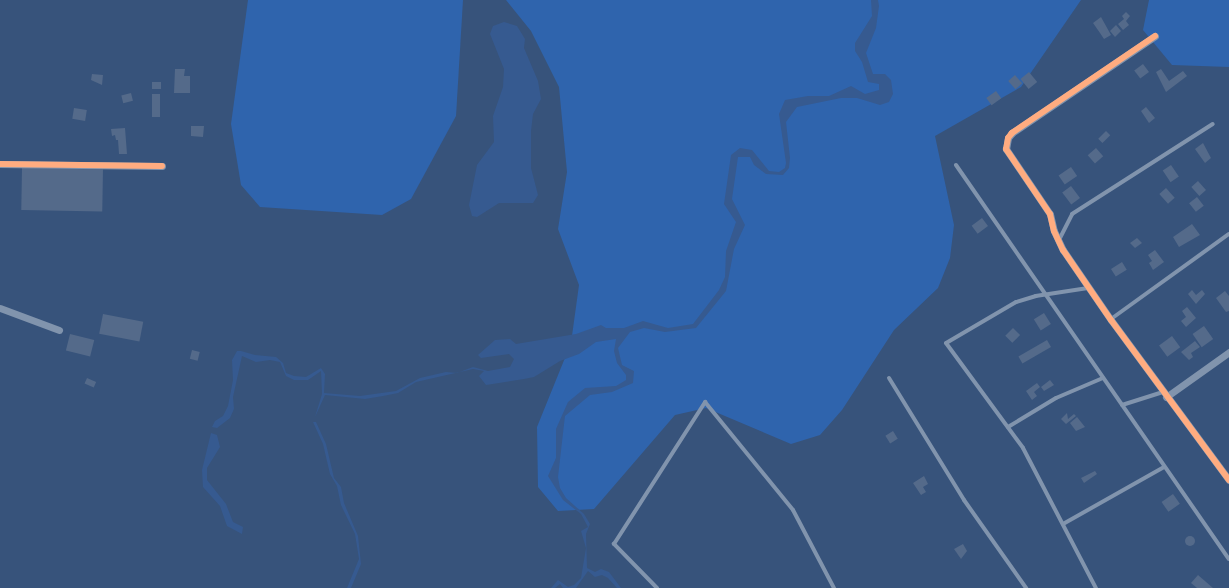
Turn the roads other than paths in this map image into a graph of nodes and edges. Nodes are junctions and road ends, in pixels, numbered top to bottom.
1 (1155, 36) dead end
2 (1213, 123) dead end
3 (0, 164) edge
4 (956, 165) dead end
5 (162, 166) dead end
6 (1229, 234) edge
7 (1059, 240) junction
8 (1089, 288) junction
9 (1046, 295) junction
10 (0, 308) edge
11 (1111, 320) junction
12 (59, 330) dead end
13 (1229, 352) edge
14 (889, 378) dead end
15 (1103, 378) junction
16 (1165, 394) junction
17 (1122, 405) junction
18 (1007, 427) junction
19 (1164, 467) junction
20 (1229, 480) edge
21 (1063, 524) junction
22 (1229, 559) edge
23 (657, 588) edge
24 (834, 588) edge
25 (1026, 588) edge
26 (1096, 588) edge

1 - 7 street
2 - 7 lane
3 - 5 street
4 - 9 lane
6 - 11 lane
7 - 8 street
8 - 9 lane
8 - 11 street
9 - 15 lane
9 - 18 lane
10 - 12 street
11 - 16 street
13 - 16 street
14 - 25 lane
15 - 17 lane
15 - 18 lane
16 - 17 lane
16 - 20 street
17 - 19 lane
18 - 21 lane
19 - 21 lane
19 - 22 lane
21 - 26 lane
23 - 24 lane

